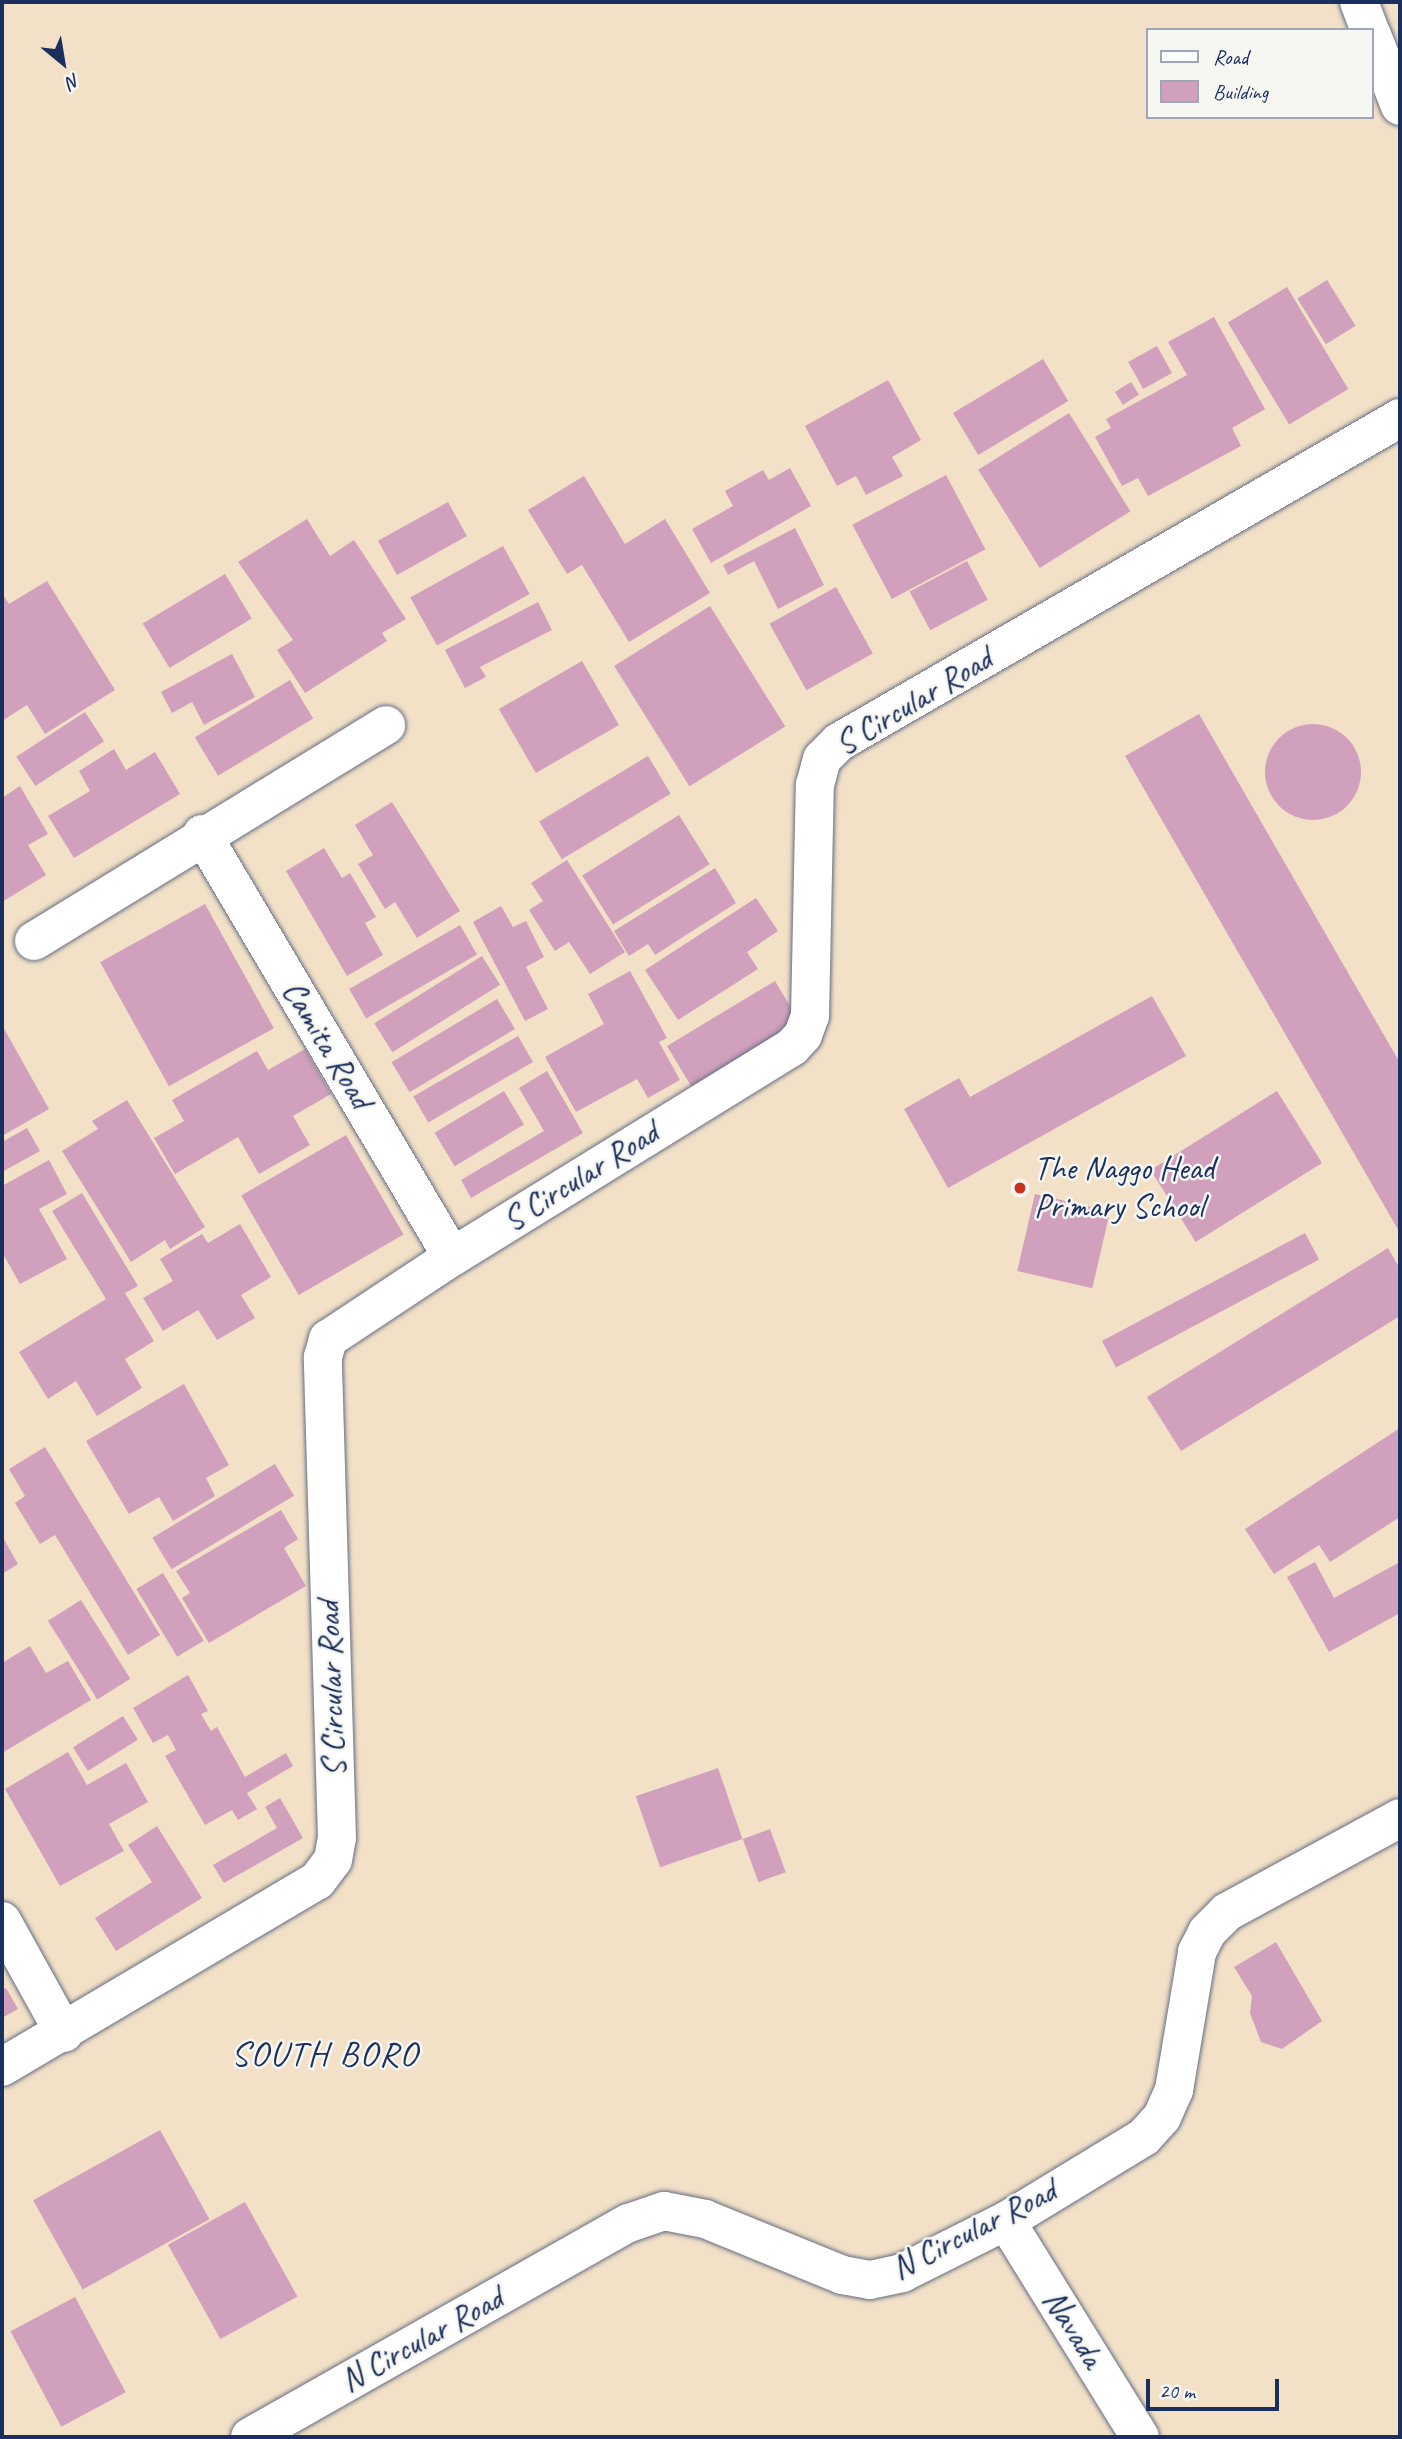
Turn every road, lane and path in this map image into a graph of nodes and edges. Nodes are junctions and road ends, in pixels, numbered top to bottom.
1 (1359, 2) edge
2 (1369, 28) edge
3 (1374, 40) edge
4 (1400, 106) edge
5 (1400, 418) edge
6 (386, 725) dead end
7 (202, 834) junction
8 (34, 941) dead end
9 (452, 1257) junction
10 (1400, 1818) edge
11 (2, 1921) edge
12 (64, 2033) junction
13 (2, 2067) edge
14 (1006, 2221) junction
15 (298, 2425) edge
16 (250, 2437) edge
17 (1140, 2437) edge

1 - 2 street
3 - 4 street
5 - 9 street, S Circular Road
6 - 7 street
7 - 8 street
7 - 9 street, Camita Road
9 - 12 street, S Circular Road
10 - 14 street, N Circular Road
11 - 12 street
12 - 13 street, S Circular Road
14 - 15 street, N Circular Road
14 - 17 street, Navada
15 - 16 street, N Circular Road

